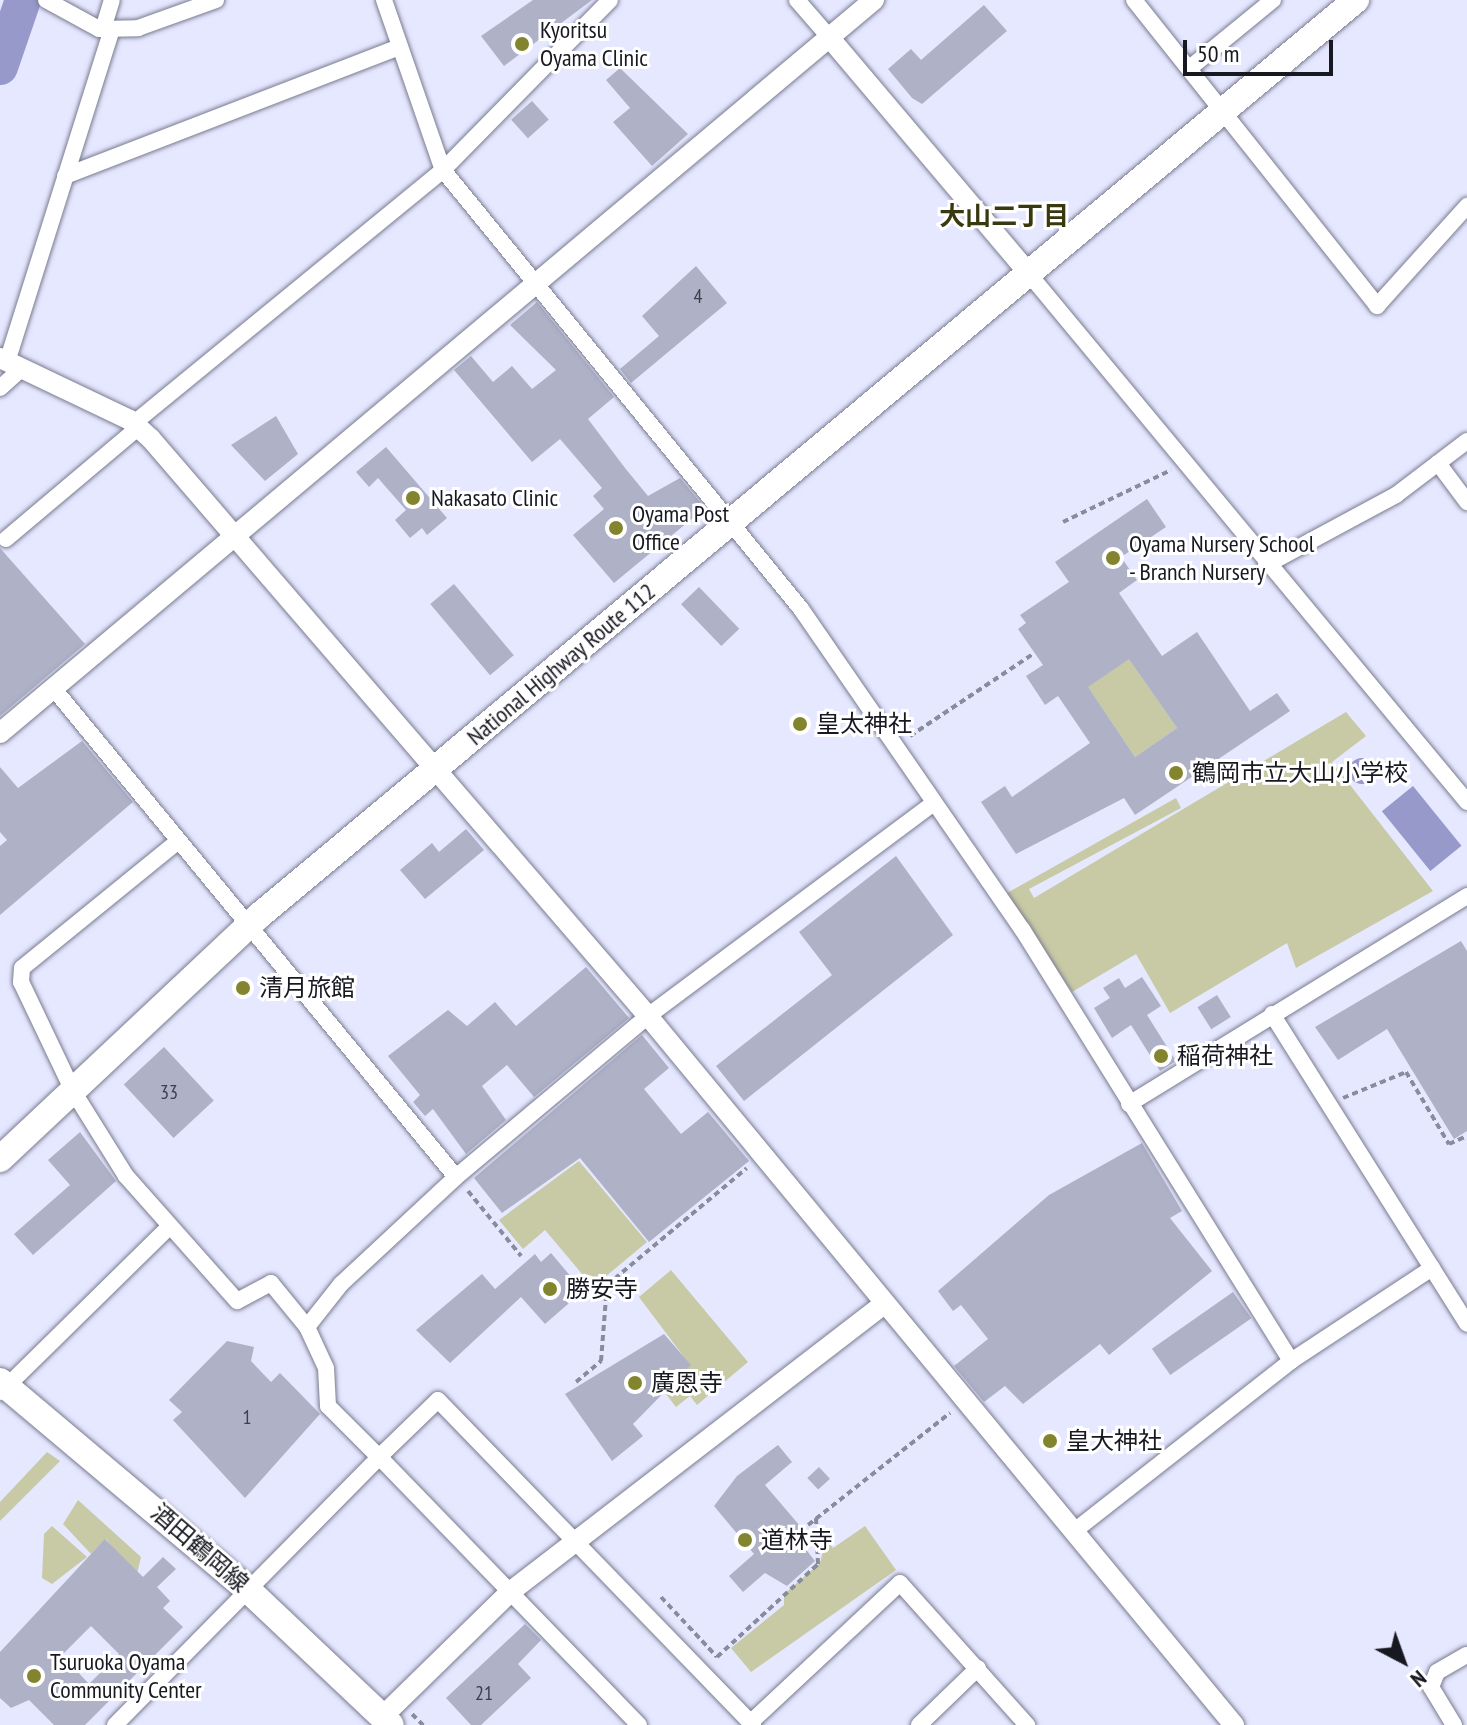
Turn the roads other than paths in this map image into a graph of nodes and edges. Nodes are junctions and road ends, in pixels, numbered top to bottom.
1 (46, 0) edge
2 (112, 0) edge
3 (216, 0) edge
4 (384, 0) edge
5 (610, 0) edge
6 (797, 0) edge
7 (874, 0) edge
8 (1134, 0) edge
9 (1273, 0) edge
10 (1356, 0) edge
11 (104, 29) junction
12 (829, 37) junction
13 (400, 47) junction
14 (1191, 67) junction
15 (1227, 109) junction
16 (443, 170) junction
17 (65, 176) junction
18 (1467, 206) edge
19 (1029, 274) junction
20 (539, 283) junction
21 (10, 363) edge
22 (0, 388) edge
23 (137, 425) junction
24 (1467, 441) edge
25 (1438, 463) junction
26 (1467, 502) edge
27 (734, 520) junction
28 (233, 537) junction
29 (6, 539) dead end
30 (1266, 565) junction
31 (54, 689) junction
32 (0, 733) edge
33 (433, 769) junction
34 (1467, 802) edge
35 (934, 803) junction
36 (178, 841) junction
37 (1467, 896) edge
38 (247, 926) junction
39 (1272, 1014) junction
40 (648, 1016) junction
41 (73, 1091) junction
42 (1129, 1104) junction
43 (0, 1159) edge
44 (456, 1177) junction
45 (169, 1227) junction
46 (1432, 1268) junction
47 (884, 1304) junction
48 (1467, 1324) edge
49 (307, 1327) junction
50 (1291, 1361) junction
51 (2, 1386) edge
52 (379, 1457) junction
53 (1073, 1532) junction
54 (574, 1541) junction
55 (246, 1588) junction
56 (510, 1592) junction
57 (1467, 1655) edge
58 (978, 1668) junction
59 (387, 1721) edge
60 (752, 1724) edge
61 (115, 1725) edge
62 (639, 1725) edge
63 (919, 1725) edge
64 (1027, 1725) edge
65 (1234, 1725) edge
66 (1454, 1725) edge

1 - 11 street
2 - 11 street
3 - 11 street
4 - 13 street
5 - 16 street
6 - 12 street
7 - 12 street
8 - 14 street
9 - 14 street
10 - 15 main road, National Highway Route 112
11 - 17 street
12 - 19 street
12 - 20 street
13 - 16 street
13 - 17 street
14 - 15 street
15 - 18 street
15 - 19 main road, National Highway Route 112
16 - 20 street
16 - 23 street
17 - 21 street
19 - 27 main road, National Highway Route 112
19 - 30 street
20 - 27 street
20 - 28 street
21 - 22 street
21 - 23 street
23 - 28 street
23 - 29 street
24 - 25 street
25 - 26 street
25 - 30 street
27 - 33 main road, National Highway Route 112
27 - 35 street
28 - 31 street
28 - 33 street
30 - 34 street
31 - 32 street
31 - 36 street
33 - 38 main road, National Highway Route 112
33 - 40 street
35 - 40 street
35 - 42 street
36 - 38 street
36 - 41 street
37 - 39 street
38 - 41 main road, National Highway Route 112
38 - 44 street
39 - 42 street
39 - 46 street
40 - 44 street
40 - 47 street
41 - 43 main road, National Highway Route 112
41 - 45 street
42 - 50 street
44 - 49 street
45 - 49 street
45 - 51 street
46 - 48 street
46 - 50 street
47 - 53 street
47 - 54 street
49 - 52 street
50 - 53 street
51 - 55 main road, 酒田鶴岡線
52 - 54 street
52 - 55 street
52 - 56 street
53 - 65 street
54 - 56 street
54 - 60 street
55 - 59 main road, 酒田鶴岡線
55 - 61 street
56 - 59 street
56 - 62 street
57 - 66 street
58 - 60 street
58 - 63 street
58 - 64 street

